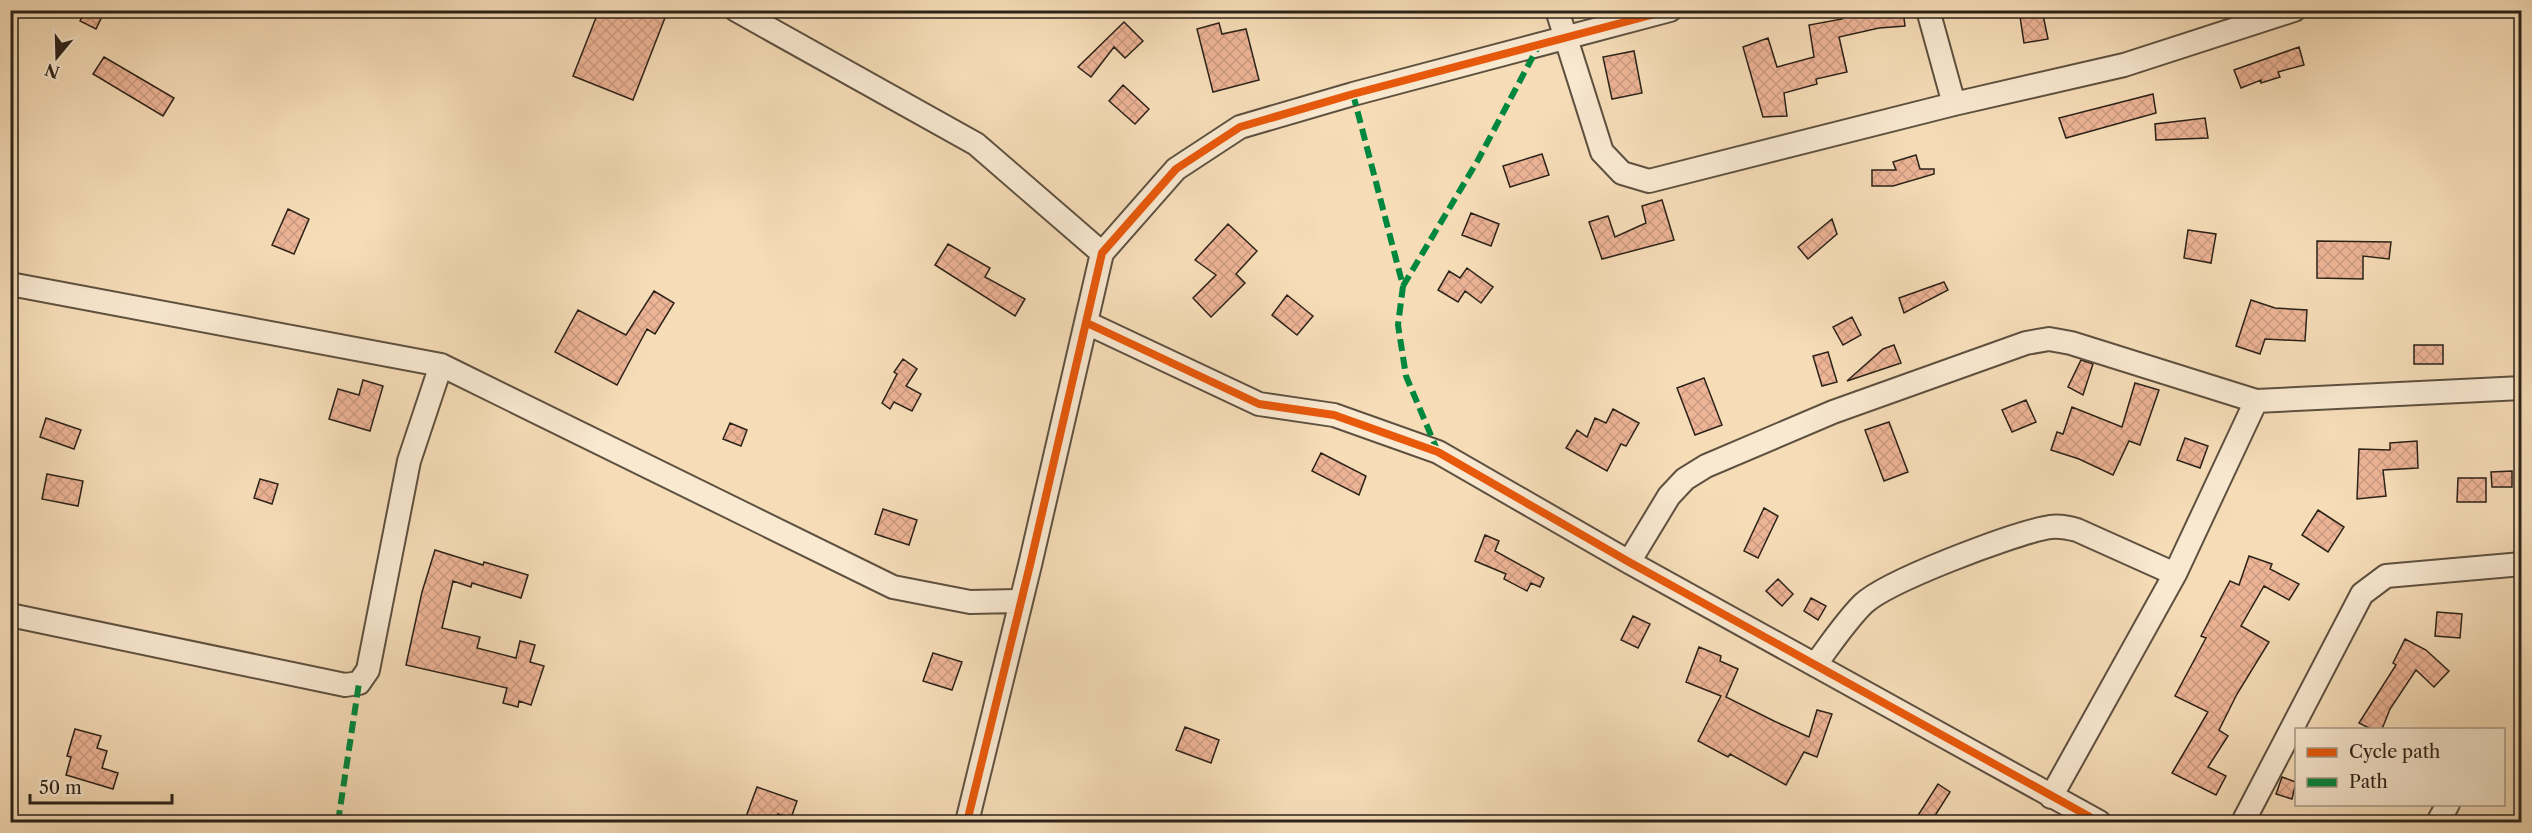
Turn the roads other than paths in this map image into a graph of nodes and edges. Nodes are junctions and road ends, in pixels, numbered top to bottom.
1 (736, 10) edge
2 (1557, 10) edge
3 (1670, 10) edge
4 (1928, 10) edge
5 (2294, 10) edge
6 (1565, 37) junction
7 (1954, 104) junction
8 (1102, 253) junction
9 (10, 284) edge
10 (1087, 323) junction
11 (441, 365) junction
12 (2522, 388) edge
13 (2256, 401) junction
14 (1629, 562) junction
15 (2522, 564) edge
16 (2175, 574) junction
17 (1020, 601) junction
18 (10, 615) edge
19 (1815, 665) junction
20 (2051, 796) junction
21 (2447, 806) edge
22 (967, 822) edge
23 (2099, 822) edge
24 (2243, 822) edge
25 (2438, 822) edge

1 - 8 street
2 - 6 street
3 - 6 street
4 - 7 street
5 - 7 street
6 - 7 street
6 - 8 street
8 - 10 street
9 - 11 street
10 - 14 street
10 - 17 street
11 - 17 street
11 - 18 street
12 - 13 street
13 - 14 street
13 - 16 street
14 - 19 street
15 - 24 street
16 - 19 street
16 - 20 street
17 - 22 street
19 - 20 street
20 - 23 street
21 - 25 street

